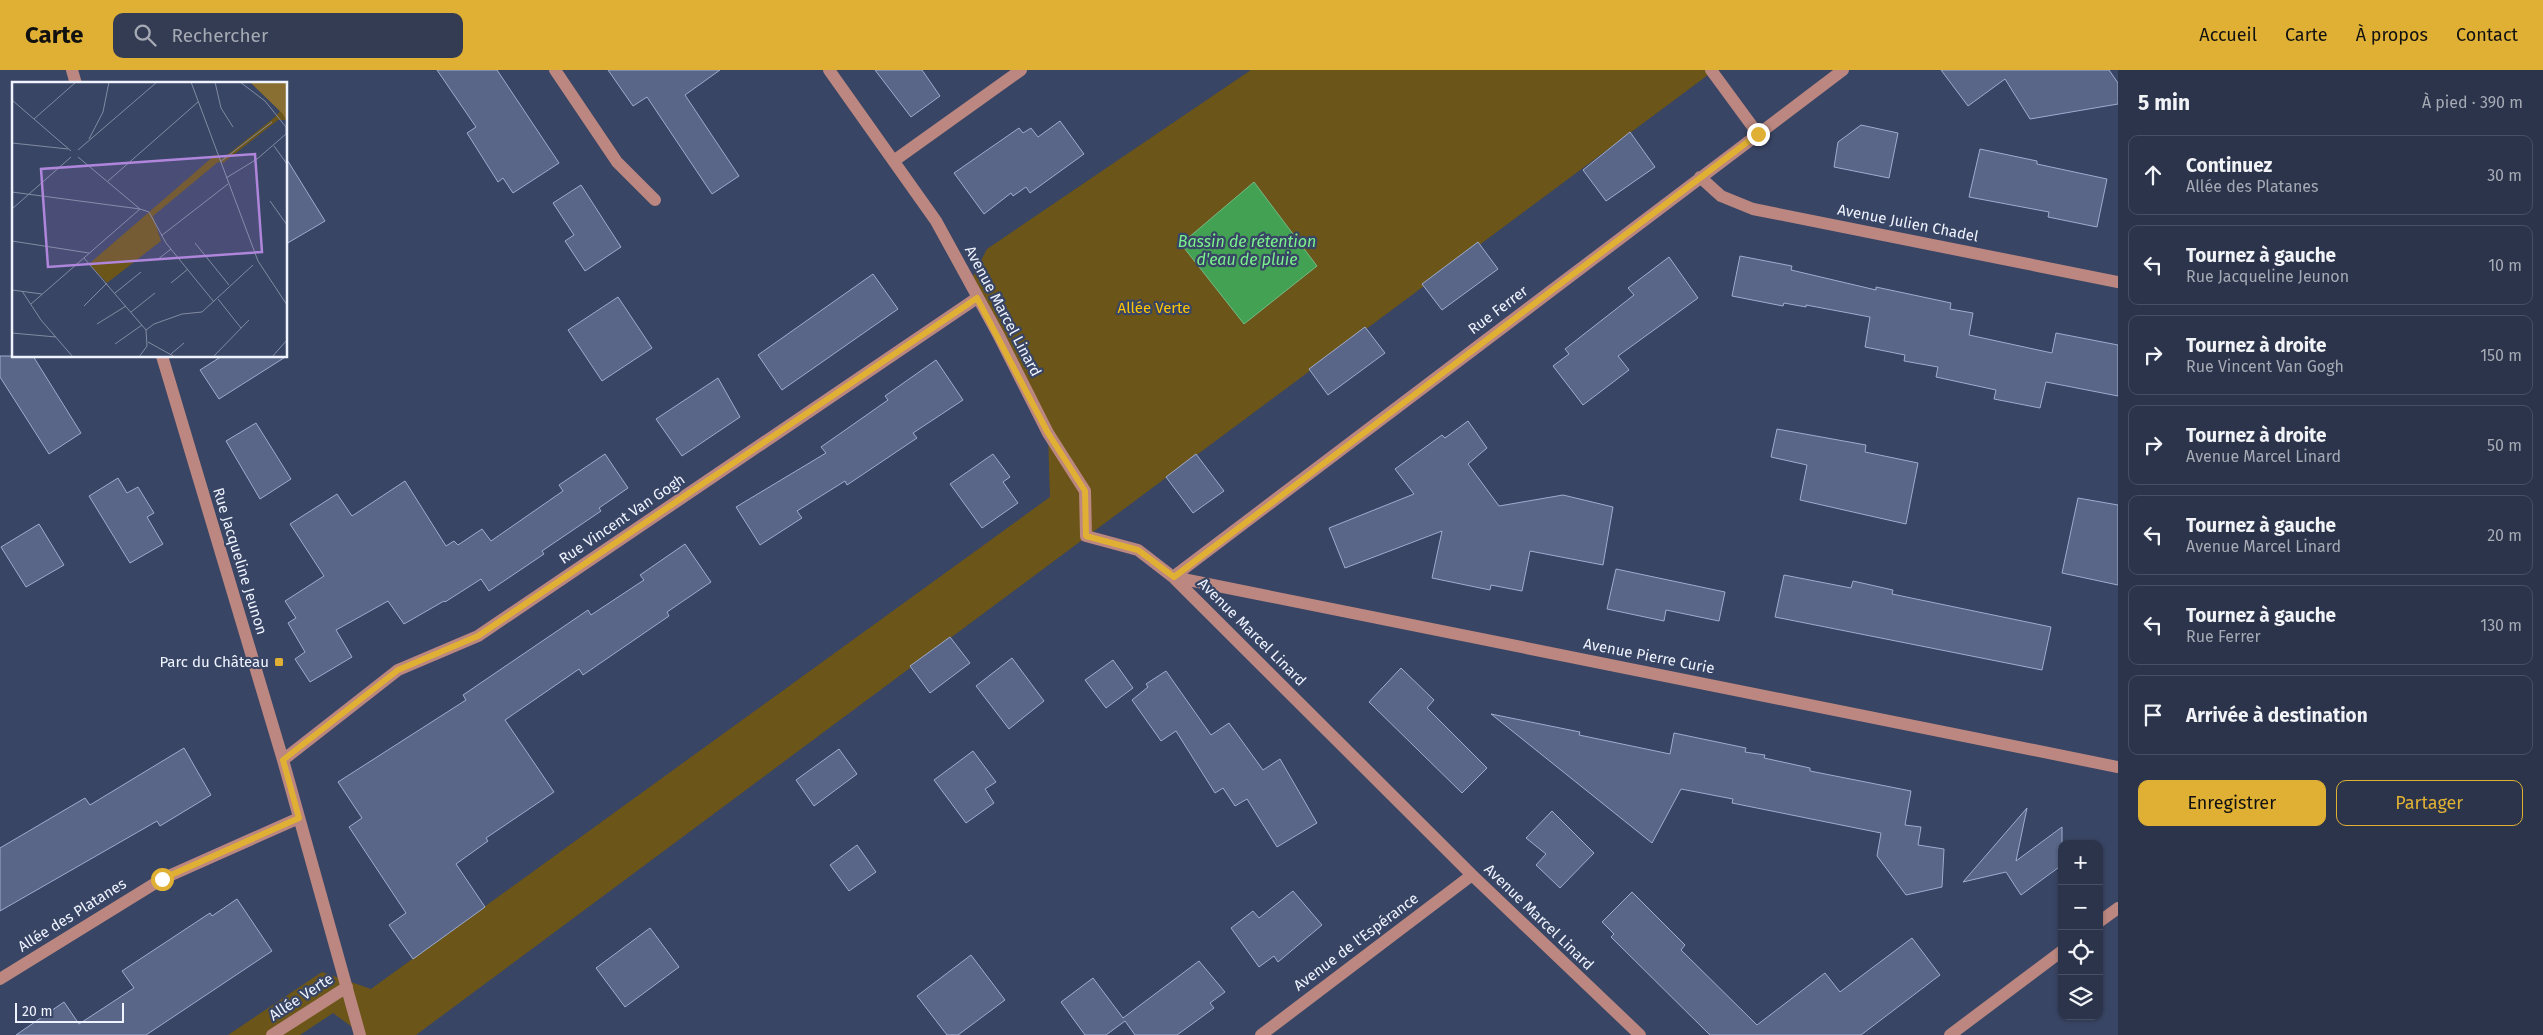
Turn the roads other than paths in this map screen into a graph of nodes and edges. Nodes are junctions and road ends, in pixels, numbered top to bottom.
1 (555, 70) edge
2 (829, 70) edge
3 (1021, 70) edge
4 (1711, 70) edge
5 (1843, 70) edge
6 (1758, 134) junction
7 (895, 160) junction
8 (1700, 177) junction
9 (655, 200) dead end
10 (2118, 282) edge
11 (977, 298) junction
12 (163, 358) edge
13 (1174, 577) junction
14 (283, 760) junction
15 (2118, 767) edge
16 (299, 818) junction
17 (1472, 875) junction
18 (2118, 908) edge
19 (2103, 919) edge
20 (2058, 954) edge
21 (0, 979) edge
22 (347, 987) junction
23 (272, 1035) edge
24 (360, 1035) edge
25 (1261, 1035) edge
26 (1640, 1035) edge
27 (1950, 1035) edge

1 - 9 street
2 - 7 street, Avenue Marcel Linard
3 - 7 street
4 - 6 street
5 - 6 street, Rue Ferrer
6 - 8 street, Rue Ferrer
7 - 11 street, Avenue Marcel Linard
8 - 10 street, Avenue Julien Chadel
8 - 13 street, Rue Ferrer
11 - 13 street, Avenue Marcel Linard
11 - 14 street, Rue Vincent Van Gogh
12 - 14 street, Rue Jacqueline Jeunon
13 - 15 street, Avenue Pierre Curie
13 - 17 street, Avenue Marcel Linard
14 - 16 street, Rue Jacqueline Jeunon
16 - 21 street, Allée des Platanes
16 - 22 street, Rue Jacqueline Jeunon
17 - 25 street, Avenue de l'Espérance
17 - 26 street, Avenue Marcel Linard
18 - 19 street
20 - 27 street
22 - 23 street, Allée Verte
22 - 24 street, Rue Jacqueline Jeunon

